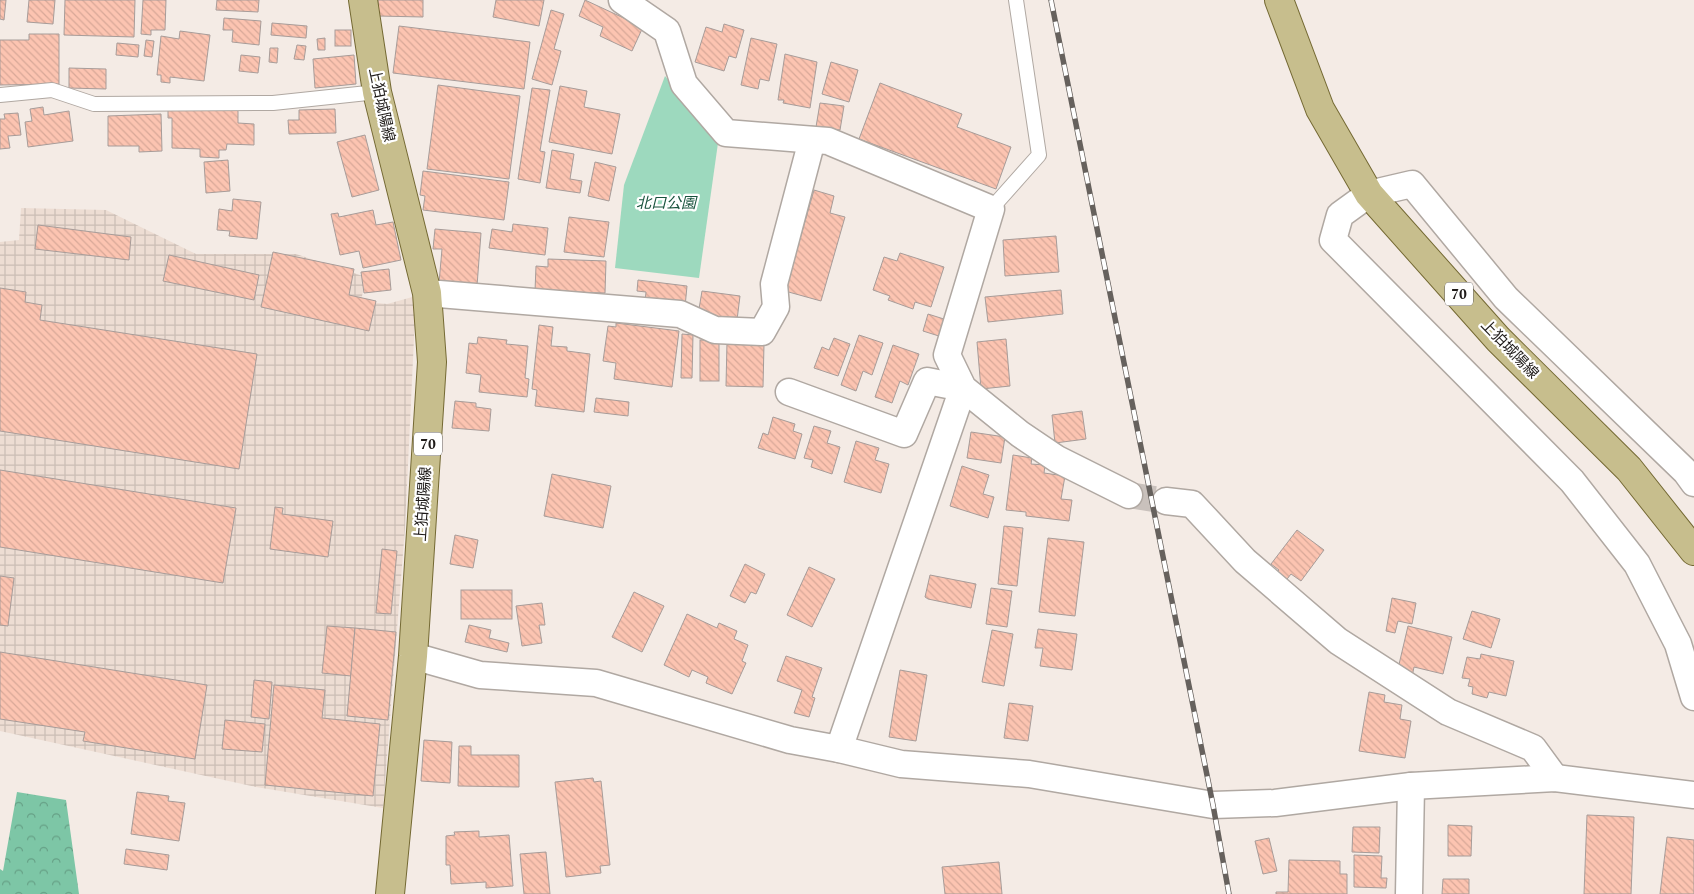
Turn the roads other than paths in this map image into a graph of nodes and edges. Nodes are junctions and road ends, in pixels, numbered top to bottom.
1 (362, 0) edge
2 (622, 0) edge
3 (1016, 0) edge
4 (1279, 0) edge
5 (377, 92) junction
6 (0, 96) edge
7 (812, 140) junction
8 (1369, 194) junction
9 (990, 209) junction
10 (426, 293) junction
11 (963, 388) junction
12 (789, 392) dead end
13 (1694, 483) edge
14 (1129, 495) tunnel mouth
15 (1166, 501) tunnel mouth
16 (1694, 551) edge
17 (412, 656) junction
18 (1694, 697) edge
19 (839, 749) junction
20 (1555, 778) junction
21 (1411, 786) junction
22 (1694, 795) edge
23 (390, 894) edge
24 (1409, 894) edge

1 - 5 main road, 上狛城陽線 / 70
2 - 7 street
3 - 9 lane
4 - 8 main road, 上狛城陽線 / 70
5 - 6 lane
5 - 10 main road, 上狛城陽線 / 70
7 - 9 street
7 - 10 street
8 - 13 street
8 - 16 main road, 上狛城陽線 / 70
8 - 18 street
9 - 11 street
10 - 17 main road, 上狛城陽線 / 70
11 - 12 street
11 - 14 street
11 - 19 street
15 - 20 street
17 - 19 street
17 - 23 main road, 上狛城陽線 / 70
19 - 21 street
20 - 21 street
20 - 22 street
21 - 24 street

